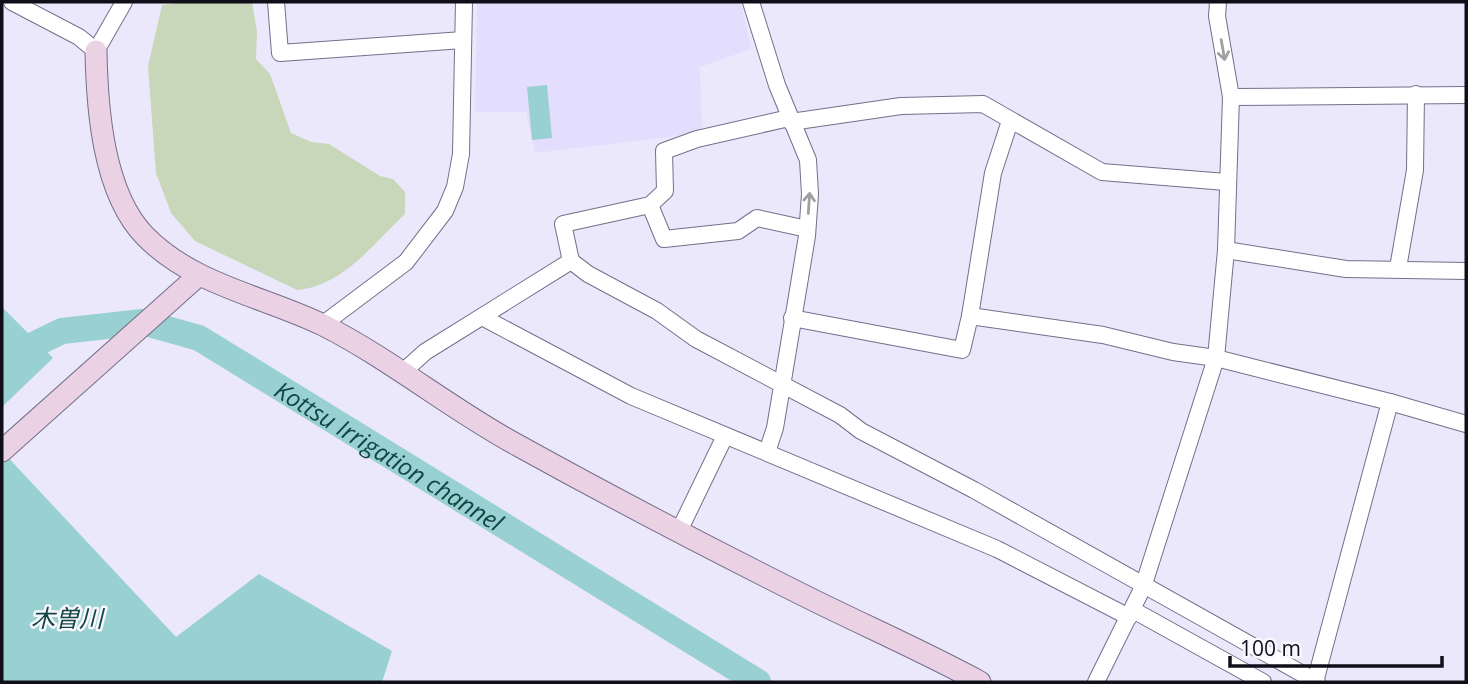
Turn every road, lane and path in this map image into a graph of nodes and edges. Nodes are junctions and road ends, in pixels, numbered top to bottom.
1 (12, 2) edge
2 (124, 2) edge
3 (276, 2) edge
4 (464, 2) edge
5 (751, 2) edge
6 (1218, 2) edge
7 (463, 40) junction
8 (96, 51) junction
9 (1416, 94) junction
10 (1466, 95) edge
11 (1231, 97) junction
12 (790, 120) junction
13 (1010, 121) junction
14 (1226, 182) junction
15 (650, 205) junction
16 (807, 229) junction
17 (1226, 250) junction
18 (571, 261) junction
19 (1398, 268) junction
20 (1466, 271) edge
21 (199, 275) junction
22 (970, 316) junction
23 (482, 317) junction
24 (792, 318) junction
25 (322, 325) junction
26 (1216, 358) junction
27 (404, 371) junction
28 (781, 386) junction
29 (1391, 401) junction
30 (1466, 424) edge
31 (725, 436) junction
32 (2, 451) edge
33 (767, 452) junction
34 (680, 531) junction
35 (1143, 587) junction
36 (1131, 613) junction
37 (980, 682) edge
38 (1096, 682) edge
39 (1263, 682) edge
40 (1316, 682) edge

1 - 8 street
2 - 8 street
3 - 7 street
4 - 7 street
5 - 12 street
6 -> 11 street
7 - 25 street
8 - 21 street
9 - 10 street
9 - 11 street
9 - 19 street
11 - 14 street
12 - 13 street
12 - 15 street
16 -> 12 street
13 - 14 street
13 - 22 street
14 - 17 street
15 - 16 street
15 - 18 street
16 - 24 street
17 - 19 street
17 - 26 street
18 - 23 street
18 - 28 street
19 - 20 street
21 - 25 street
21 - 32 street
22 - 24 street
22 - 26 street
23 - 27 street
23 - 31 street
24 - 28 street
25 - 27 street
26 - 29 street
26 - 35 street
27 - 34 street
28 - 33 street
28 - 35 street
29 - 30 street
29 - 40 street
31 - 33 street
31 - 34 street
33 - 36 street
34 - 37 street
35 - 36 street
35 - 40 street
36 - 38 street
36 - 39 street

